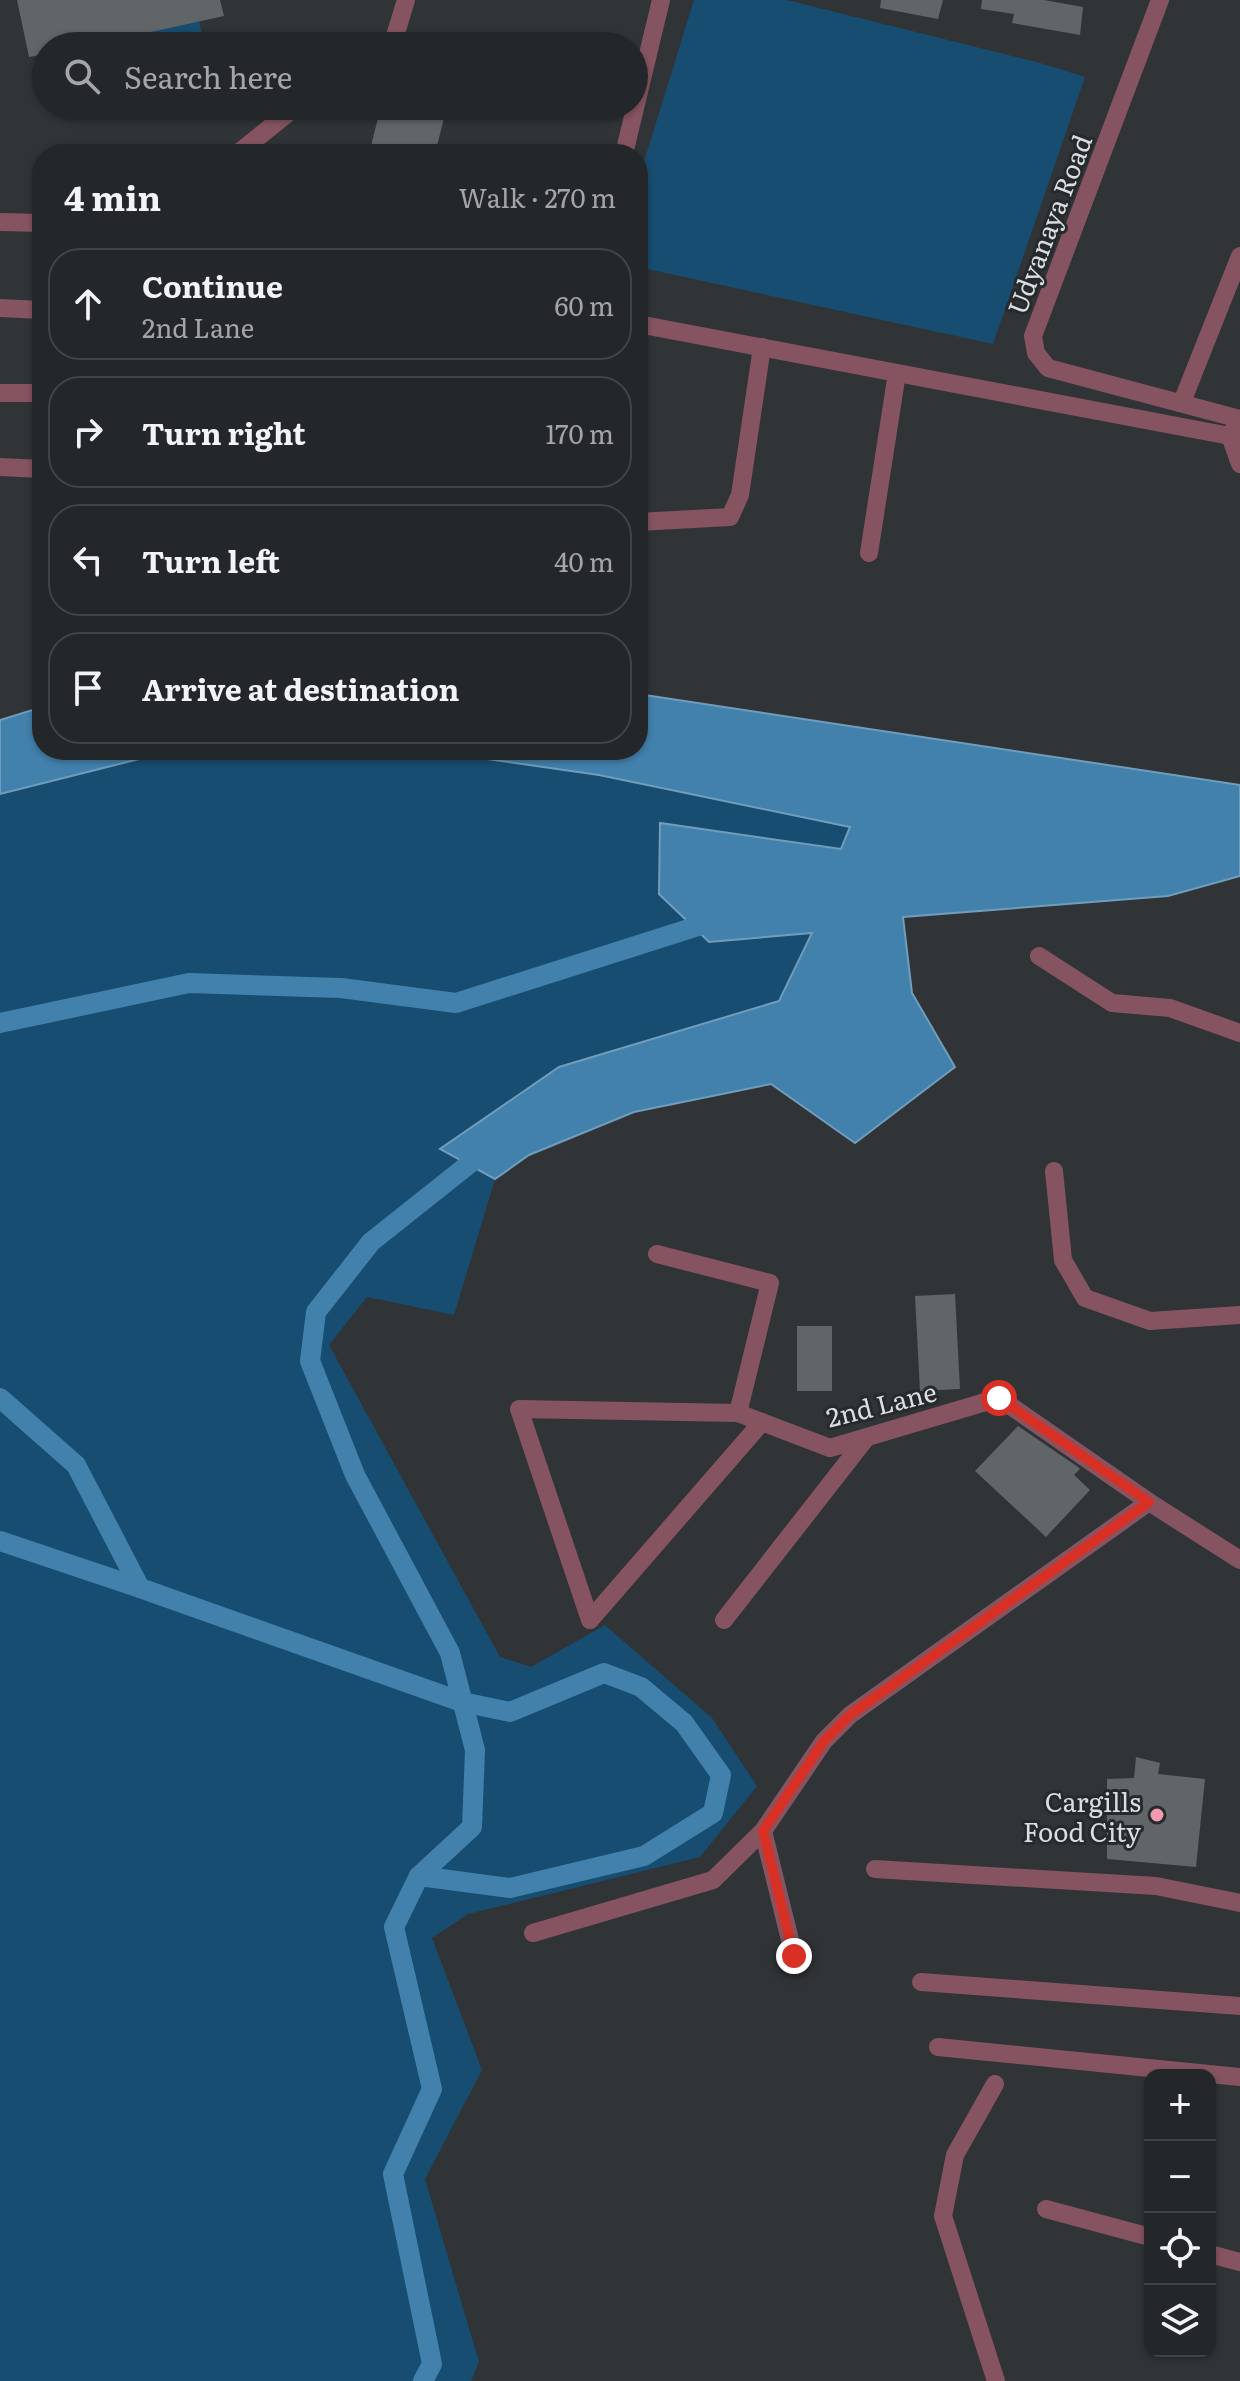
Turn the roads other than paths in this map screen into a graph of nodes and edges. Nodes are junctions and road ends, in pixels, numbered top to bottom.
1 (406, 0) edge
2 (661, 0) edge
3 (1160, 0) edge
4 (396, 32) edge
5 (648, 54) edge
6 (280, 120) edge
7 (632, 120) edge
8 (250, 144) edge
9 (626, 144) edge
10 (0, 216) edge
11 (32, 221) edge
12 (1240, 256) edge
13 (0, 308) edge
14 (32, 310) edge
15 (648, 326) edge
16 (762, 347) junction
17 (897, 373) junction
18 (0, 393) edge
19 (32, 393) edge
20 (1182, 402) junction
21 (1240, 419) edge
22 (1230, 436) junction
23 (1240, 464) edge
24 (0, 467) edge
25 (32, 469) edge
26 (648, 521) edge
27 (869, 553) dead end
28 (1039, 956) dead end
29 (1240, 1033) edge
30 (1054, 1171) dead end
31 (657, 1254) dead end
32 (1240, 1315) edge
33 (738, 1413) junction
34 (762, 1422) junction
35 (867, 1437) junction
36 (1149, 1502) junction
37 (1240, 1560) edge
38 (724, 1620) dead end
39 (763, 1831) junction
40 (875, 1869) dead end
41 (1240, 1903) edge
42 (533, 1933) dead end
43 (794, 1956) dead end
44 (921, 1982) dead end
45 (1240, 2006) edge
46 (938, 2047) dead end
47 (1240, 2077) edge
48 (995, 2084) dead end
49 (1046, 2209) dead end
50 (1144, 2235) edge
51 (1216, 2256) edge
52 (1240, 2262) edge
53 (996, 2381) edge

1 - 4 street
2 - 5 street
3 - 20 street, Udyanaya Road
6 - 8 street
7 - 9 street
10 - 11 street
12 - 20 street
13 - 14 street
15 - 16 street
16 - 17 street
16 - 26 street
17 - 22 street
17 - 27 street
18 - 19 street
20 - 21 street, Udyanaya Road
21 - 22 street
22 - 23 street
24 - 25 street
28 - 29 street
30 - 32 street
31 - 33 street
33 - 34 street, 2nd Lane
33 - 34 street, 2nd Lane
34 - 35 street, 2nd Lane
35 - 36 street, 2nd Lane
35 - 38 street
36 - 37 street, 2nd Lane
36 - 39 street
39 - 42 street
39 - 43 street
40 - 41 street
44 - 45 street
46 - 47 street
48 - 53 street
49 - 50 street
51 - 52 street

